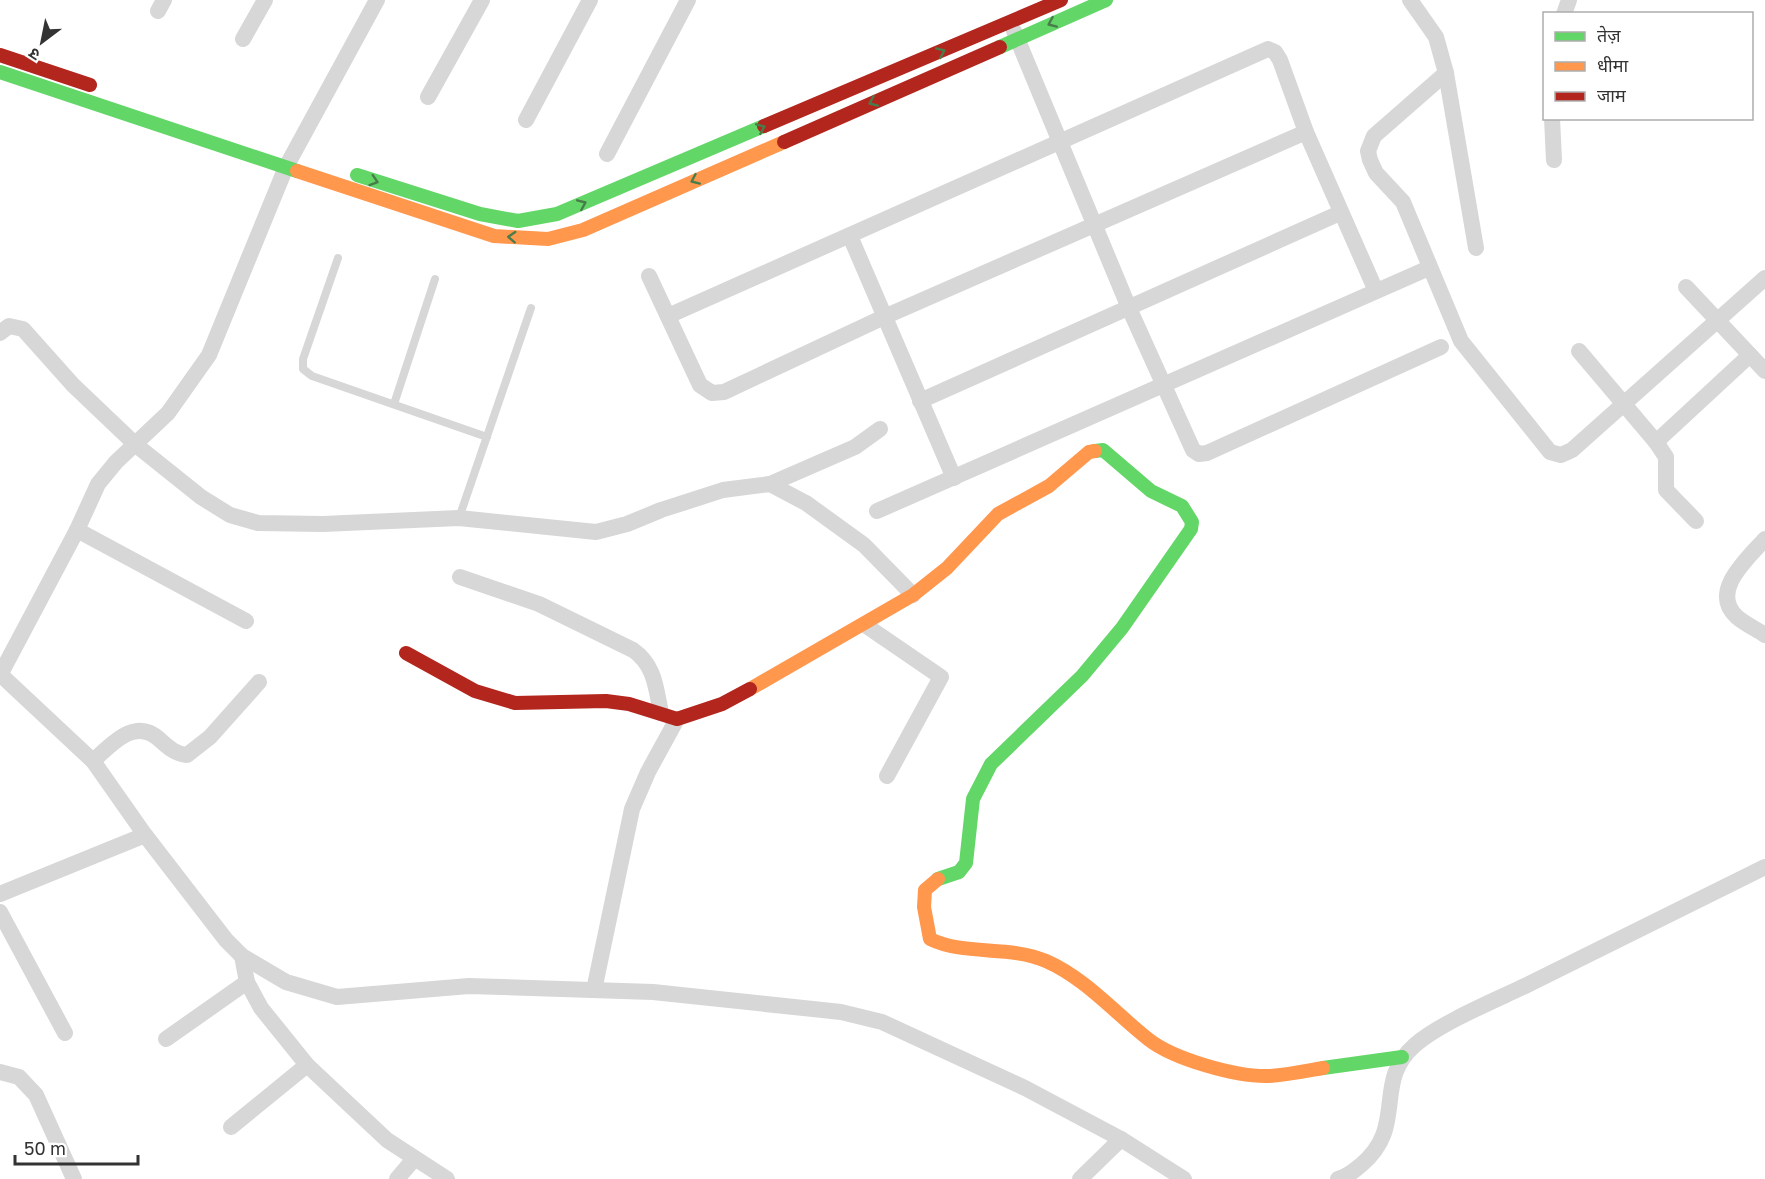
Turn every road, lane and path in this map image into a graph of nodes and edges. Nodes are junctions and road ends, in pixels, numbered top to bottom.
1 (265, 0) edge
2 (377, 0) edge
3 (482, 0) edge
4 (590, 0) edge
5 (688, 0) edge
6 (1061, 0) edge
7 (1106, 0) edge
8 (1410, 0) edge
9 (1010, 22) junction
10 (1017, 38) junction
11 (243, 39) dead end
12 (0, 55) edge
13 (0, 72) edge
14 (1446, 73) junction
15 (101, 89) dead end
16 (428, 97) dead end
17 (526, 120) dead end
18 (1552, 120) edge
19 (214, 128) dead end
20 (1306, 132) junction
21 (1060, 142) junction
22 (606, 154) dead end
23 (1554, 160) dead end
24 (290, 161) junction
25 (1340, 213) junction
26 (1095, 227) junction
27 (849, 236) junction
28 (1476, 248) dead end
29 (338, 258) dead end
30 (1429, 267) junction
31 (649, 276) dead end
32 (1765, 278) edge
33 (435, 279) dead end
34 (1686, 287) dead end
35 (1376, 291) junction
36 (531, 308) dead end
37 (1129, 308) junction
38 (668, 316) junction
39 (884, 317) junction
40 (1717, 320) junction
41 (0, 333) edge
42 (1441, 347) dead end
43 (1579, 351) dead end
44 (1750, 355) junction
45 (1765, 370) edge
46 (1165, 385) junction
47 (920, 401) junction
48 (394, 404) junction
49 (1623, 404) junction
50 (880, 429) dead end
51 (487, 437) junction
52 (1656, 442) junction
53 (136, 445) junction
54 (954, 478) junction
55 (770, 484) junction
56 (877, 512) dead end
57 (459, 518) junction
58 (1696, 521) dead end
59 (77, 530) junction
60 (1765, 539) edge
61 (460, 577) dead end
62 (913, 595) junction
63 (246, 621) dead end
64 (865, 625) junction
65 (1765, 635) edge
66 (406, 653) dead end
67 (0, 674) edge
68 (259, 682) dead end
69 (661, 713) junction
70 (677, 719) junction
71 (93, 761) junction
72 (887, 776) dead end
73 (145, 834) junction
74 (1765, 867) edge
75 (0, 894) edge
76 (0, 912) edge
77 (242, 956) junction
78 (247, 982) junction
79 (594, 990) junction
80 (65, 1033) dead end
81 (166, 1039) dead end
82 (1402, 1057) junction
83 (307, 1065) junction
84 (0, 1072) edge
85 (231, 1127) dead end
86 (1120, 1139) junction
87 (414, 1159) junction
88 (74, 1179) edge
89 (397, 1179) edge
90 (447, 1179) edge
91 (1080, 1179) edge
92 (1184, 1179) edge
93 (1338, 1179) edge

1 - 11 street
2 - 24 street
3 - 16 street
4 - 17 street
5 - 22 street
6 - 9 street
7 -> 10 street
8 - 14 street
9 - 10 street
24 -> 9 street
10 - 21 street
10 -> 24 street
12 - 15 street
13 - 24 street
14 - 28 street
14 - 30 street
18 - 23 street
19 - 24 street
20 - 21 street
20 - 25 street
20 - 26 street
21 - 26 street
21 - 27 street
24 - 53 street
25 - 35 street
25 - 37 street
26 - 37 street
26 - 39 street
27 - 38 street
27 - 39 street
29 - 48 lane
30 - 35 street
30 - 49 street
31 - 38 street
32 - 40 street
33 - 48 lane
34 - 40 street
35 - 46 street
36 - 51 lane
37 - 46 street
37 - 47 street
38 - 39 street
39 - 47 street
40 - 44 street
40 - 49 street
41 - 53 street
42 - 46 street
43 - 49 street
44 - 45 street
44 - 52 street
46 - 54 street
47 - 54 street
48 - 51 lane
49 - 52 street
50 - 55 street
51 - 57 lane
52 - 58 street
53 - 57 street
53 - 59 street
54 - 56 street
55 - 57 street
55 - 62 street
59 - 63 street
59 - 67 street
60 - 65 street
61 - 69 street
62 - 64 street
62 - 82 street
64 - 70 street
64 - 72 street
66 - 69 street
67 - 71 street
68 - 71 street
69 - 70 street
70 - 79 street
71 - 73 street
73 - 75 street
73 - 77 street
74 - 82 street
76 - 80 street
77 - 78 street
77 - 79 street
78 - 81 street
78 - 83 street
79 - 86 street
82 - 93 street
83 - 85 street
83 - 87 street
84 - 88 street
86 - 91 street
86 - 92 street
87 - 89 street
87 - 90 street

